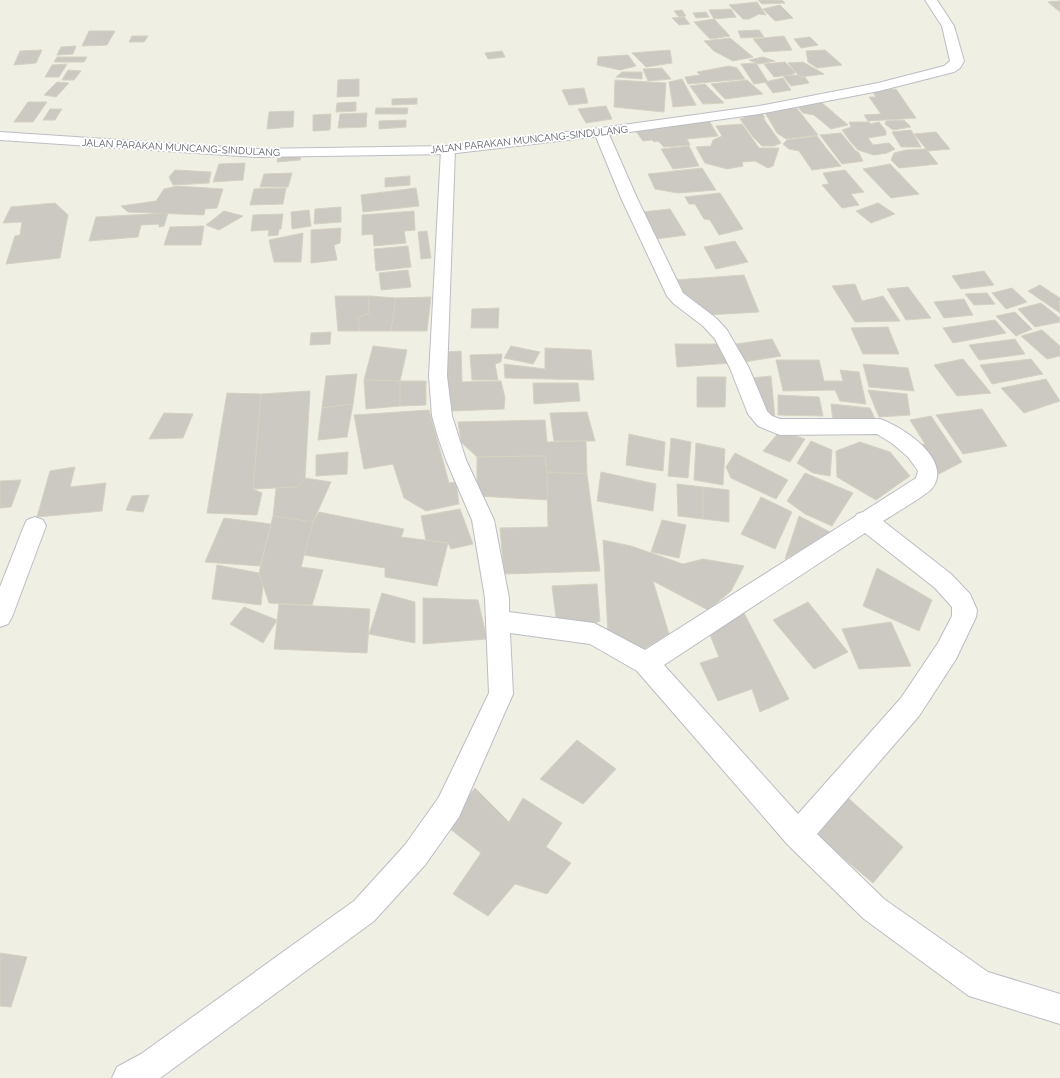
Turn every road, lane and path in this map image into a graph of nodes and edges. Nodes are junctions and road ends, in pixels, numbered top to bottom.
1 (931, 0) edge
2 (601, 132) junction
3 (0, 136) edge
4 (448, 150) junction
5 (865, 520) junction
6 (35, 526) dead end
7 (0, 617) edge
8 (498, 621) junction
9 (646, 663) junction
10 (798, 835) junction
11 (1060, 1009) edge
12 (128, 1078) edge

1 - 2 street, JALAN PARAKAN MUNCANG-SINDULANG
2 - 4 street, JALAN PARAKAN MUNCANG-SINDULANG
2 - 5 street
3 - 4 street, JALAN PARAKAN MUNCANG-SINDULANG
4 - 8 street
5 - 9 street
5 - 10 street
6 - 7 street
8 - 9 street
8 - 12 street
9 - 10 street
10 - 11 street

